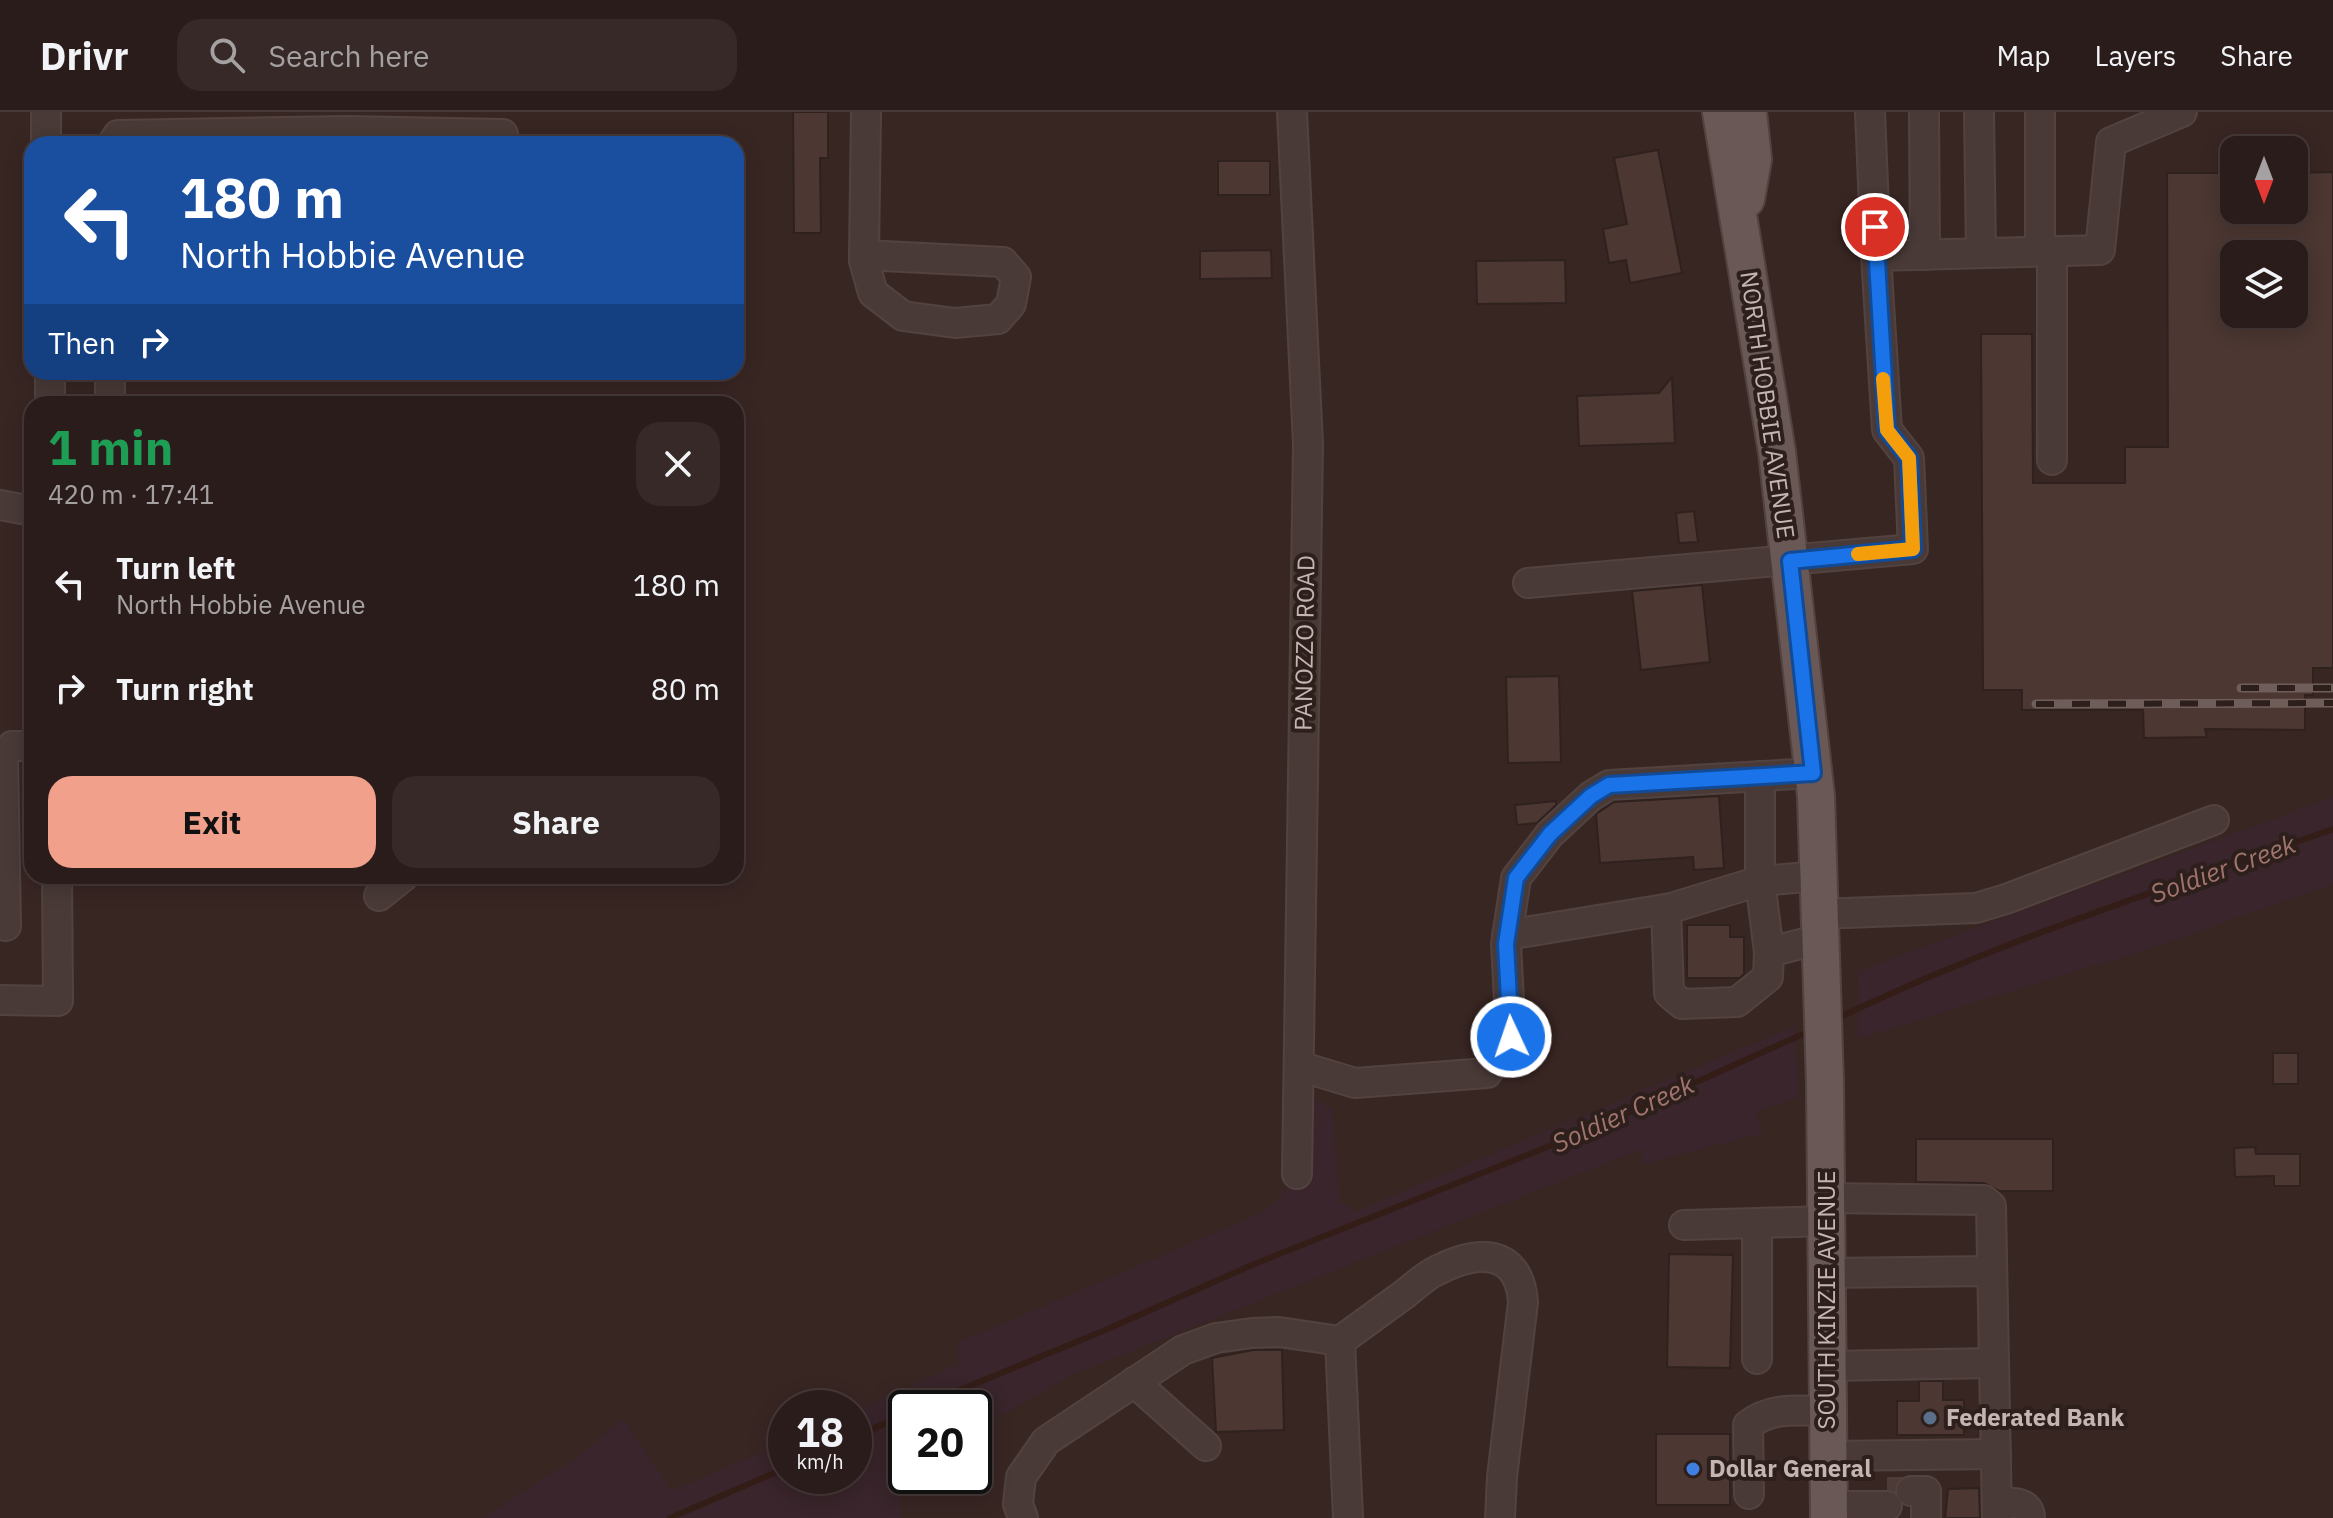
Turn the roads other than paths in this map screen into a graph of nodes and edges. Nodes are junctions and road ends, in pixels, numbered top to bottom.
1 (46, 112) edge
2 (866, 112) edge
3 (1292, 112) edge
4 (1721, 112) edge
5 (1748, 112) edge
6 (1870, 112) edge
7 (1924, 112) edge
8 (1979, 112) edge
9 (2040, 112) edge
10 (2182, 112) edge
11 (503, 134) dead end
12 (46, 136) edge
13 (117, 136) edge
14 (1741, 232) junction
15 (2046, 252) junction
16 (1981, 253) junction
17 (864, 255) junction
18 (1925, 255) junction
19 (1876, 256) junction
20 (2052, 460) dead end
21 (0, 505) edge
22 (24, 510) edge
23 (1790, 561) junction
24 (1528, 583) dead end
25 (24, 746) edge
26 (1813, 773) junction
27 (1760, 776) junction
28 (2214, 820) dead end
29 (1818, 876) junction
30 (1760, 881) junction
31 (57, 884) edge
32 (394, 884) edge
33 (379, 896) dead end
34 (1666, 909) junction
35 (6, 926) dead end
36 (1507, 935) junction
37 (1821, 940) junction
38 (1769, 952) junction
39 (0, 1000) edge
40 (1299, 1066) junction
41 (1825, 1083) joint
42 (1297, 1174) dead end
43 (1826, 1209) junction
44 (1757, 1223) junction
45 (1684, 1225) dead end
46 (1992, 1271) junction
47 (1827, 1273) junction
48 (1340, 1341) junction
49 (1757, 1359) dead end
50 (1994, 1363) junction
51 (1828, 1366) junction
52 (1134, 1382) junction
53 (1828, 1411) junction
54 (1206, 1446) dead end
55 (1996, 1454) junction
56 (1829, 1456) junction
57 (1749, 1494) dead end
58 (1901, 1506) tunnel mouth
59 (1997, 1510) edge
60 (1829, 1512) edge
61 (1023, 1518) edge
62 (1348, 1518) edge
63 (1500, 1518) edge
64 (2030, 1518) edge

1 - 12 street
2 - 17 street
3 - 40 street, PANOZZO ROAD
4 - 14 main road, NORTH HOBBIE AVENUE
5 - 14 main road
6 - 19 street
7 - 18 street
8 - 16 street
9 - 15 street
10 - 15 street
11 - 13 street
14 - 23 main road, NORTH HOBBIE AVENUE
15 - 16 street
15 - 20 street
16 - 18 street
17 - 17 street
18 - 19 street
19 - 23 street
21 - 22 street
23 - 24 street
23 - 26 main road, NORTH HOBBIE AVENUE
25 - 35 street
26 - 27 street
26 - 29 main road, NORTH HOBBIE AVENUE
27 - 30 street
27 - 36 street
28 - 37 street
29 - 30 street
29 - 37 main road, NORTH HOBBIE AVENUE
30 - 34 street
30 - 38 street
31 - 39 street
32 - 33 street
34 - 36 street
34 - 38 street
36 - 40 street
37 - 38 street
37 - 41 main road, NORTH HOBBIE AVENUE
40 - 42 street, PANOZZO ROAD
41 - 43 main road, SOUTH KINZIE AVENUE
43 - 44 street
43 - 46 street
43 - 47 main road, SOUTH KINZIE AVENUE
44 - 45 street
44 - 49 street
46 - 47 street
46 - 50 street
47 - 51 main road, SOUTH KINZIE AVENUE
48 - 52 street
48 - 62 street
48 - 63 street
50 - 51 street
50 - 55 street
51 - 53 main road, SOUTH KINZIE AVENUE
52 - 54 street
52 - 61 street
53 - 56 main road, SOUTH KINZIE AVENUE
53 - 57 street
55 - 56 street
55 - 59 street
56 - 60 main road, SOUTH KINZIE AVENUE
58 - 60 street
59 - 64 street

